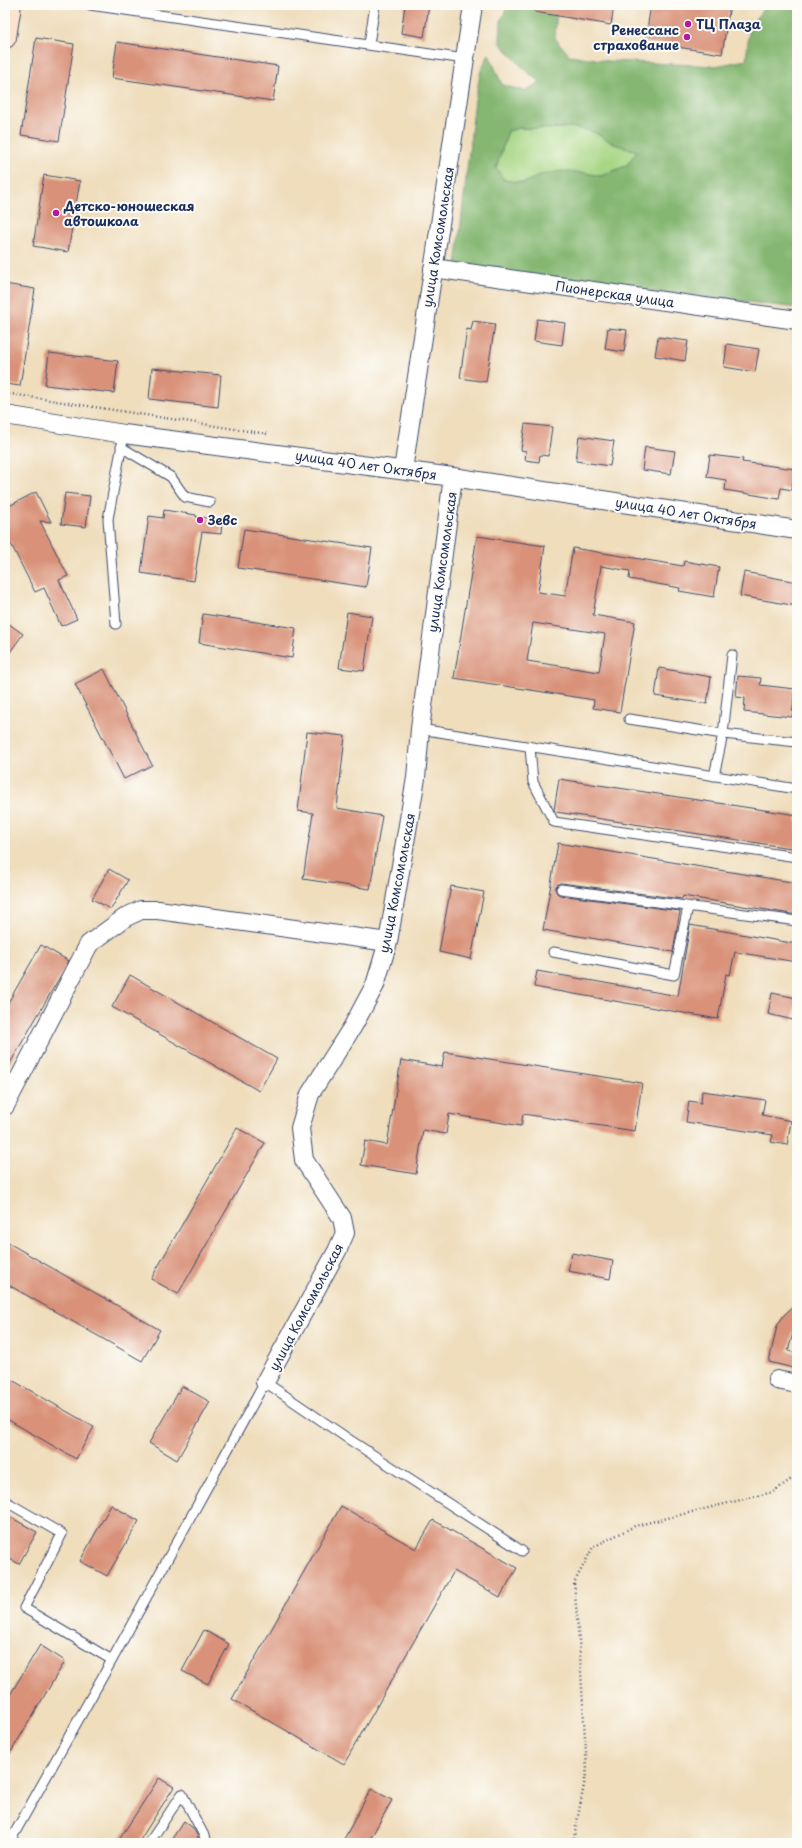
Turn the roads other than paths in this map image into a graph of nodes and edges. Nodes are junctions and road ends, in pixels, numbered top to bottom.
1 (10, 5) edge
2 (90, 5) edge
3 (375, 5) edge
4 (473, 5) edge
5 (5, 37) edge
6 (369, 44) junction
7 (465, 59) junction
8 (433, 268) junction
9 (797, 320) edge
10 (5, 415) edge
11 (123, 441) junction
12 (403, 470) junction
13 (453, 477) junction
14 (210, 502) dead end
15 (797, 530) edge
16 (116, 624) dead end
17 (732, 655) dead end
18 (629, 719) dead end
19 (420, 730) junction
20 (723, 734) junction
21 (797, 742) edge
22 (530, 747) junction
23 (714, 776) junction
24 (797, 789) edge
25 (797, 857) edge
26 (560, 889) dead end
27 (688, 906) junction
28 (797, 921) edge
29 (388, 942) junction
30 (553, 952) dead end
31 (5, 1106) edge
32 (777, 1380) dead end
33 (265, 1382) junction
34 (797, 1384) edge
35 (5, 1501) edge
36 (522, 1551) dead end
37 (112, 1660) junction
38 (9, 1843) edge
39 (149, 1843) edge
40 (208, 1843) edge

1 - 5 street
2 - 6 lane
3 - 6 lane
4 - 7 street, улица Комсомольская
6 - 7 lane
7 - 8 street, улица Комсомольская
8 - 9 street, Пионерская улица
8 - 12 street, улица Комсомольская
10 - 11 street, улица 40 лет Октября
11 - 12 street, улица 40 лет Октября
11 - 14 lane
11 - 16 lane
12 - 13 street, улица 40 лет Октября
13 - 15 street, улица 40 лет Октября
13 - 19 street, улица Комсомольская
17 - 20 lane
18 - 20 lane
19 - 22 lane
19 - 29 street, улица Комсомольская
20 - 21 lane
20 - 23 lane
22 - 23 lane
22 - 25 lane
23 - 24 lane
26 - 27 lane
27 - 28 lane
27 - 30 lane
29 - 31 street
29 - 33 street, улица Комсомольская
32 - 34 street
33 - 36 lane
33 - 37 lane
35 - 37 lane
37 - 38 lane
39 - 40 lane

